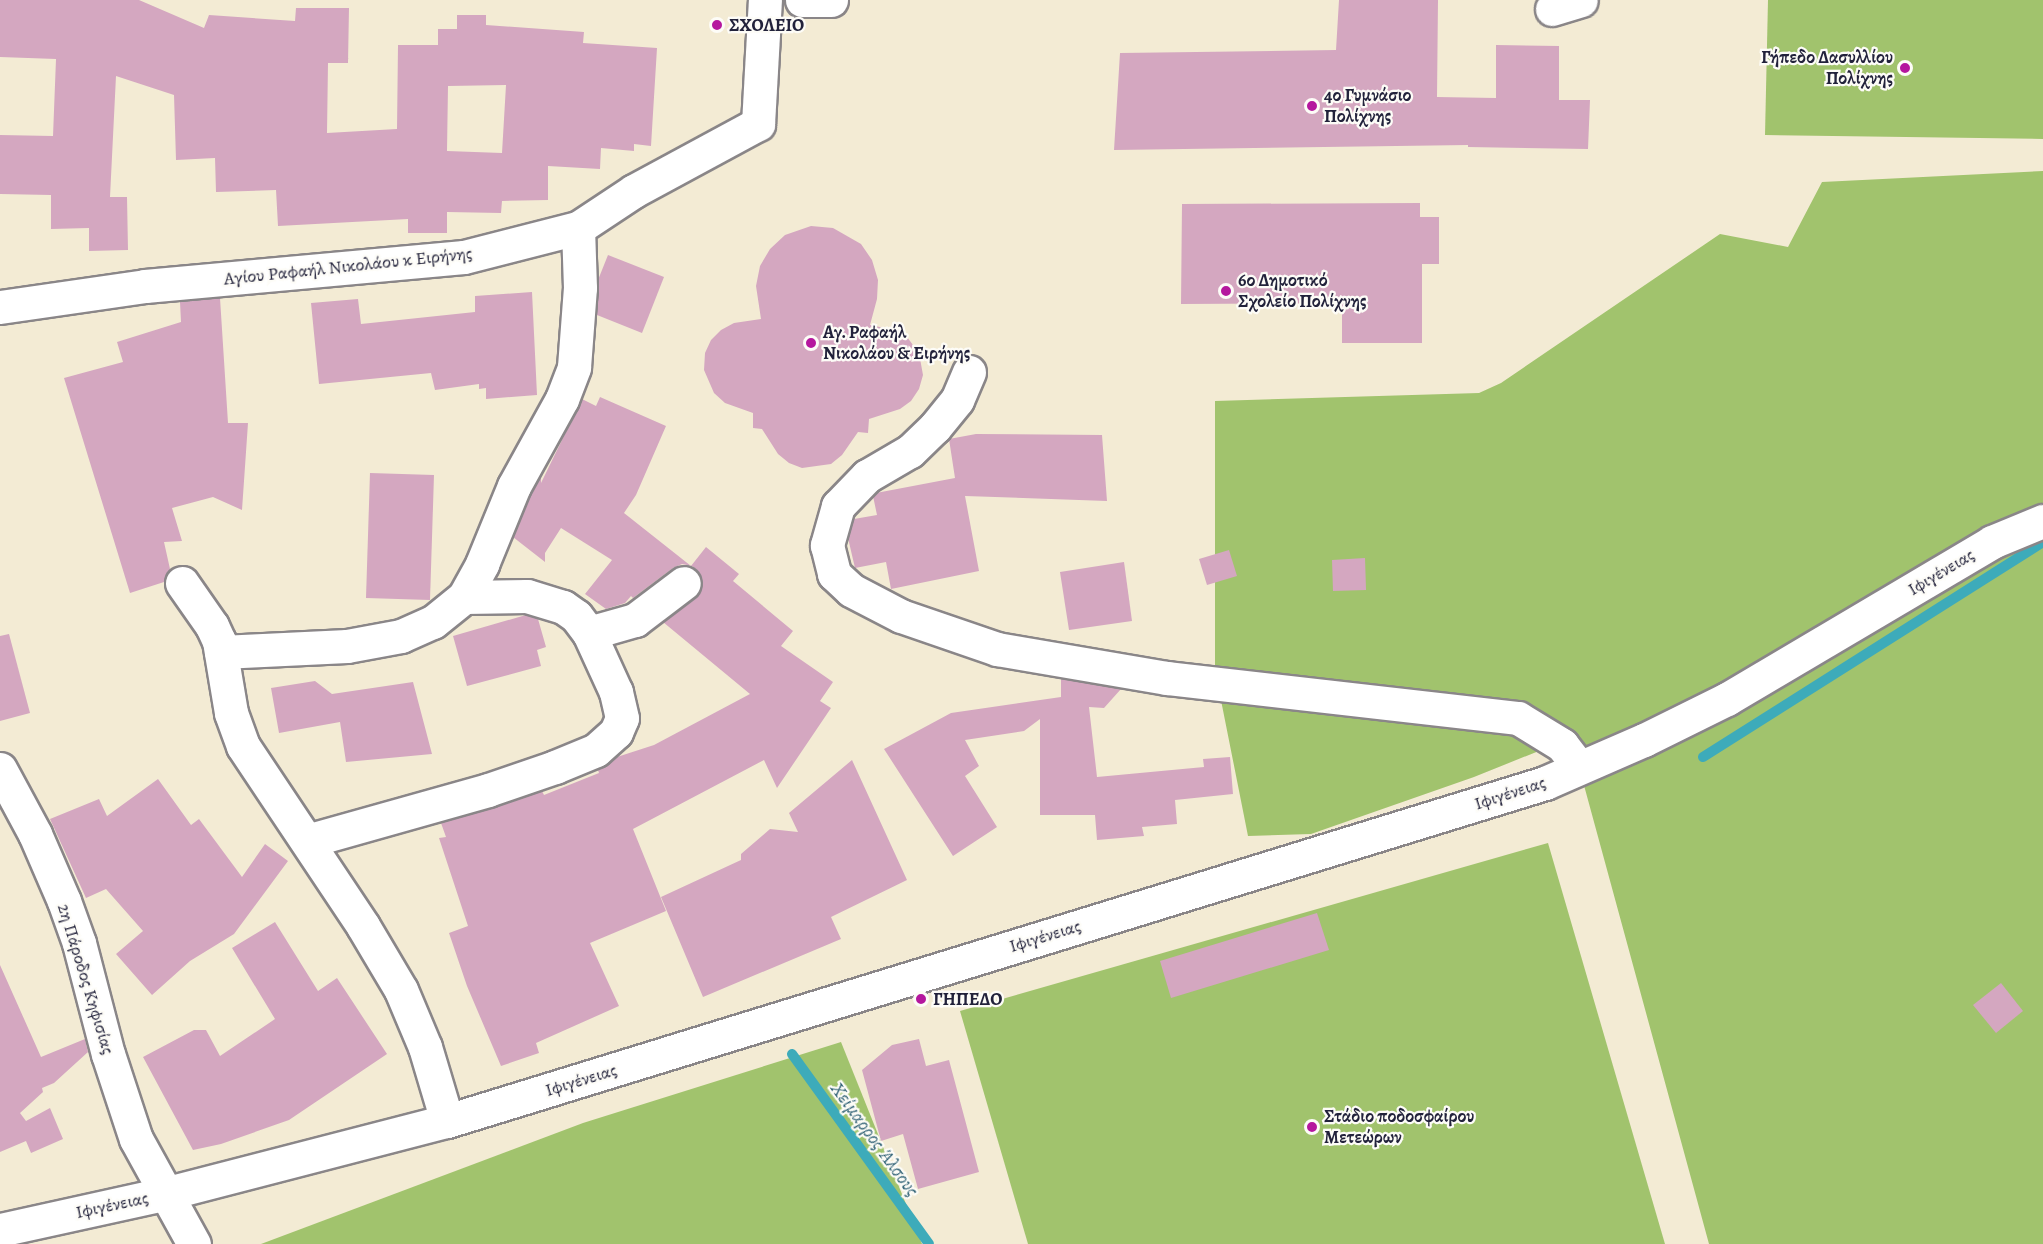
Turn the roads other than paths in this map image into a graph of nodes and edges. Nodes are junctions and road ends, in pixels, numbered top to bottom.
1 (765, 0) edge
2 (801, 0) edge
3 (831, 0) edge
4 (578, 228) junction
5 (0, 307) edge
6 (969, 372) dead end
7 (2043, 521) edge
8 (182, 583) dead end
9 (684, 583) dead end
10 (464, 597) junction
11 (589, 633) junction
12 (221, 652) junction
13 (1579, 767) junction
14 (0, 769) edge
15 (307, 841) junction
16 (447, 1121) junction
17 (164, 1194) junction
18 (0, 1230) edge
19 (194, 1244) edge

1 - 4 street, Αγίου Ραφαήλ Νικολάου κ Ειρήνης
2 - 3 street
4 - 5 street, Αγίου Ραφαήλ Νικολάου κ Ειρήνης
4 - 10 street
6 - 13 street
7 - 13 street, Ιφιγένειας
8 - 12 street
9 - 11 street
10 - 11 street
10 - 12 street
11 - 15 street
12 - 15 street
13 - 16 street, Ιφιγένειας
14 - 17 street, 2η Πάροδος Κηφισίας
15 - 16 street
16 - 17 street, Ιφιγένειας
17 - 18 street, Ιφιγένειας
17 - 19 street, 2η Πάροδος Κηφισίας

